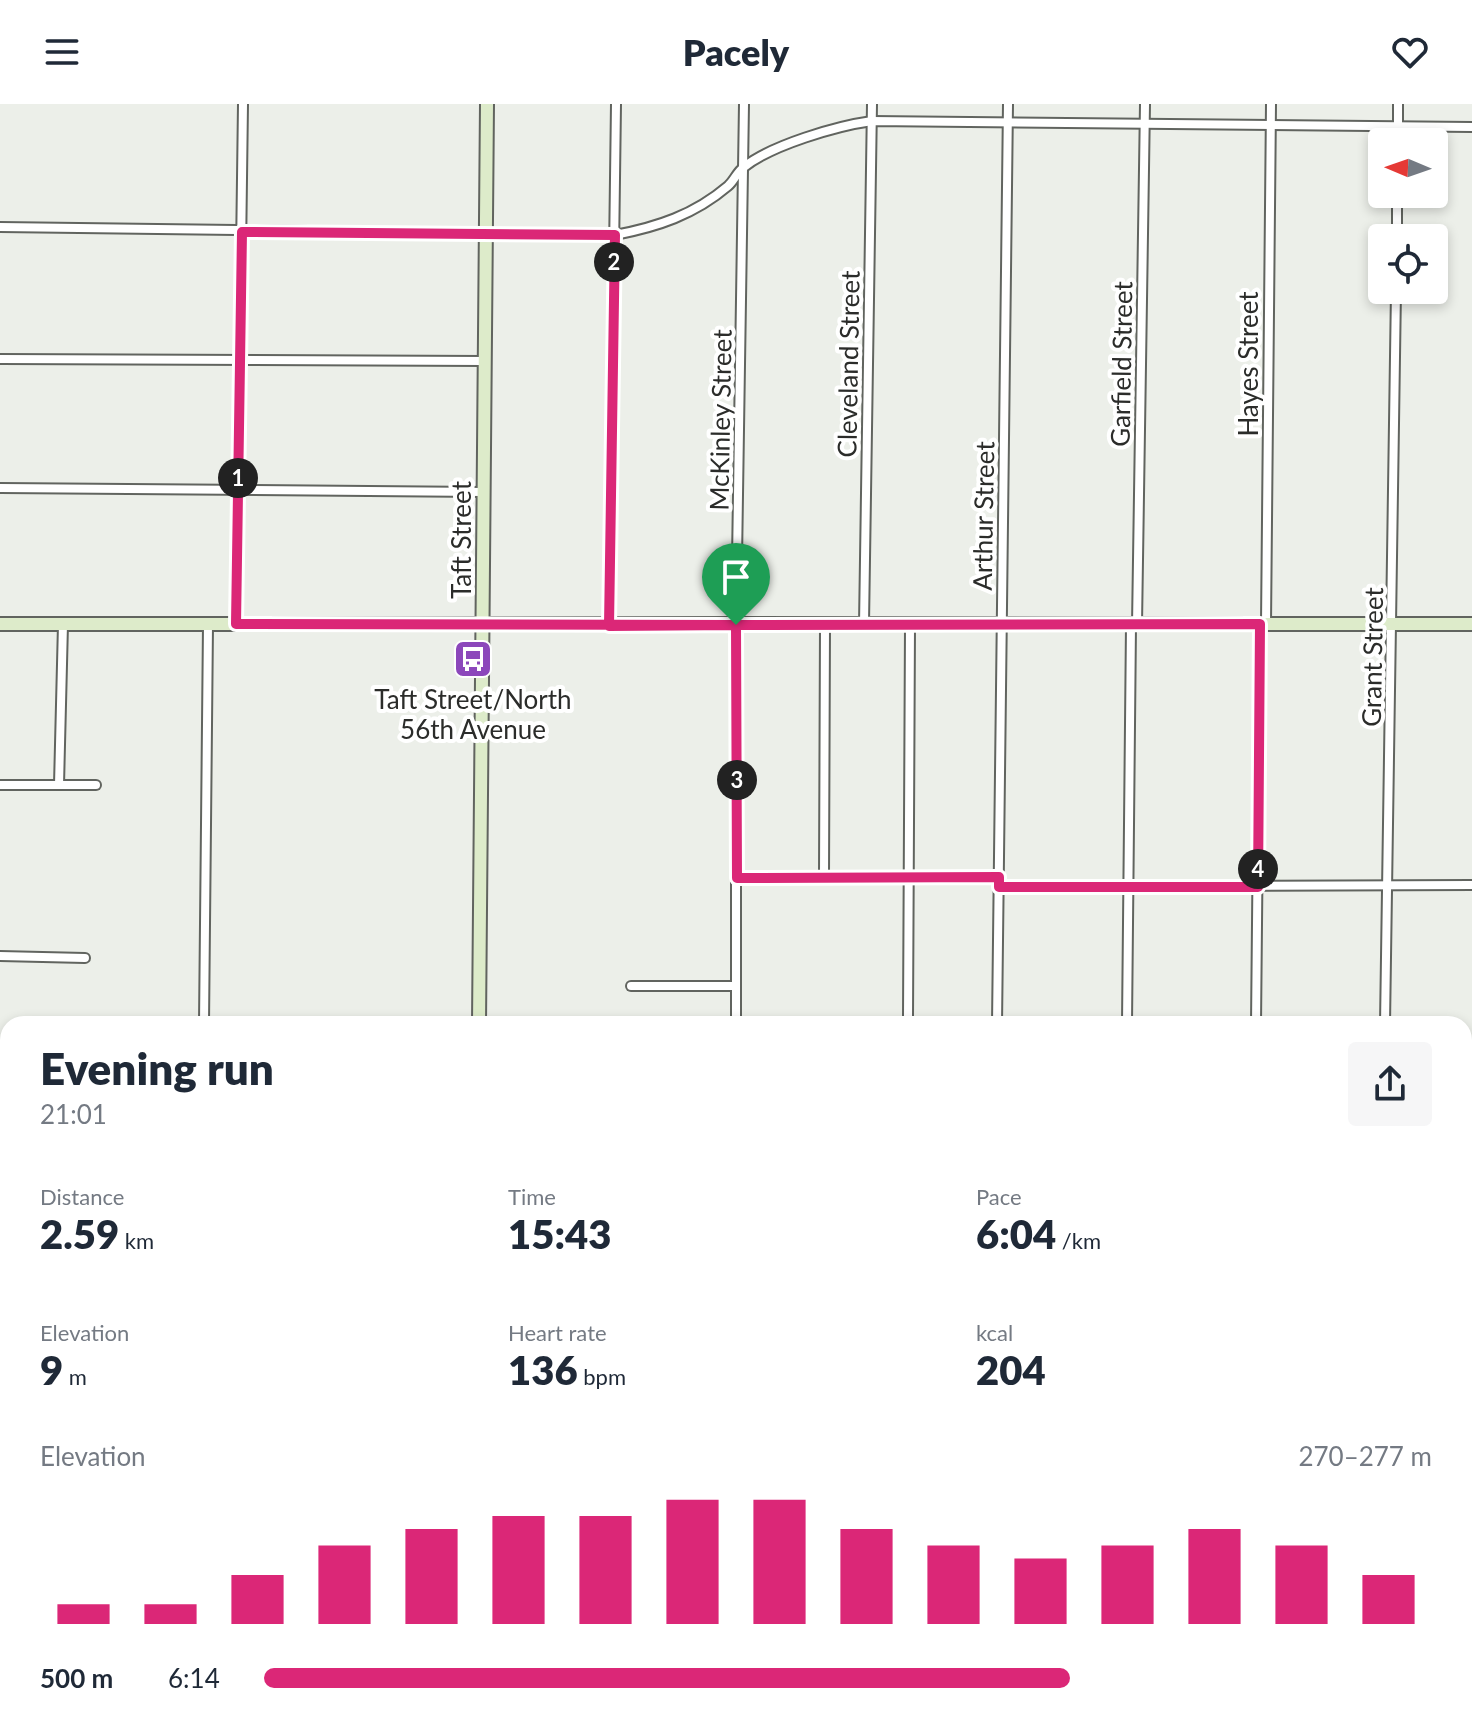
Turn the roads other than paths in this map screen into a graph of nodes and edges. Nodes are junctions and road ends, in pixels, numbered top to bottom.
1 (243, 104) edge
2 (487, 104) edge
3 (616, 104) edge
4 (744, 104) edge
5 (872, 104) edge
6 (1008, 104) edge
7 (1145, 104) edge
8 (1271, 104) edge
9 (1398, 104) edge
10 (872, 121) junction
11 (1008, 122) junction
12 (1145, 124) junction
13 (1270, 125) junction
14 (1398, 126) junction
15 (1472, 127) edge
16 (744, 167) junction
17 (0, 227) edge
18 (242, 232) junction
19 (486, 233) junction
20 (615, 235) junction
21 (1396, 304) edge
22 (0, 359) edge
23 (240, 360) junction
24 (485, 361) junction
25 (0, 488) edge
26 (238, 491) junction
27 (483, 492) junction
28 (0, 624) edge
29 (63, 624) junction
30 (236, 624) junction
31 (482, 624) junction
32 (864, 624) junction
33 (1263, 624) junction
34 (1393, 624) junction
35 (1472, 624) edge
36 (208, 625) junction
37 (736, 625) junction
38 (1001, 625) junction
39 (1134, 625) junction
40 (609, 626) junction
41 (825, 626) junction
42 (910, 626) junction
43 (0, 785) edge
44 (59, 785) junction
45 (96, 785) dead end
46 (824, 877) junction
47 (909, 877) junction
48 (737, 878) junction
49 (999, 882) junction
50 (1472, 885) edge
51 (1388, 886) junction
52 (1258, 887) junction
53 (1129, 888) junction
54 (0, 956) edge
55 (85, 958) dead end
56 (631, 986) dead end
57 (736, 986) junction
58 (204, 1016) edge
59 (479, 1016) edge
60 (736, 1016) edge
61 (908, 1016) edge
62 (997, 1016) edge
63 (1127, 1016) edge
64 (1256, 1016) edge
65 (1385, 1016) edge

1 - 18 street
2 - 19 street, Taft Street
3 - 20 street
4 - 16 street, McKinley Street
5 - 10 street, Cleveland Street
6 - 11 street, Arthur Street
7 - 12 street, Garfield Street
8 - 13 street, Hayes Street
9 - 14 street
10 - 11 street
10 - 16 street
10 - 32 street, Cleveland Street
11 - 12 street
11 - 38 street, Arthur Street
12 - 13 street
12 - 39 street, Garfield Street
13 - 14 street
13 - 33 street, Hayes Street
14 - 15 street
16 - 20 street
16 - 37 street, McKinley Street
17 - 18 street
18 - 19 street
18 - 23 street
19 - 20 street
19 - 24 street, Taft Street
20 - 40 street
21 - 34 street, Grant Street
22 - 23 street
23 - 24 street
23 - 26 street
24 - 27 street, Taft Street
25 - 26 street
26 - 27 street
26 - 30 street
27 - 31 street, Taft Street
28 - 29 street
29 - 36 street
29 - 44 street
30 - 31 street
30 - 36 street
31 - 40 street
31 - 59 street, Taft Street
32 - 41 street
32 - 42 street
33 - 34 street
33 - 39 street
33 - 52 street, Hayes Street
34 - 35 street
34 - 51 street, Grant Street
36 - 58 street
37 - 40 street
37 - 41 street
37 - 48 street, McKinley Street
38 - 39 street
38 - 42 street
38 - 49 street, Arthur Street
39 - 53 street, Garfield Street
41 - 46 street
42 - 47 street
43 - 44 street
44 - 45 street
46 - 47 street
46 - 48 street
47 - 49 street
47 - 61 street
48 - 57 street, McKinley Street
49 - 53 street
49 - 62 street, Arthur Street
50 - 51 street
51 - 52 street
51 - 65 street, Grant Street
52 - 53 street
52 - 64 street, Hayes Street
53 - 63 street, Garfield Street
54 - 55 street
56 - 57 street
57 - 60 street, McKinley Street

